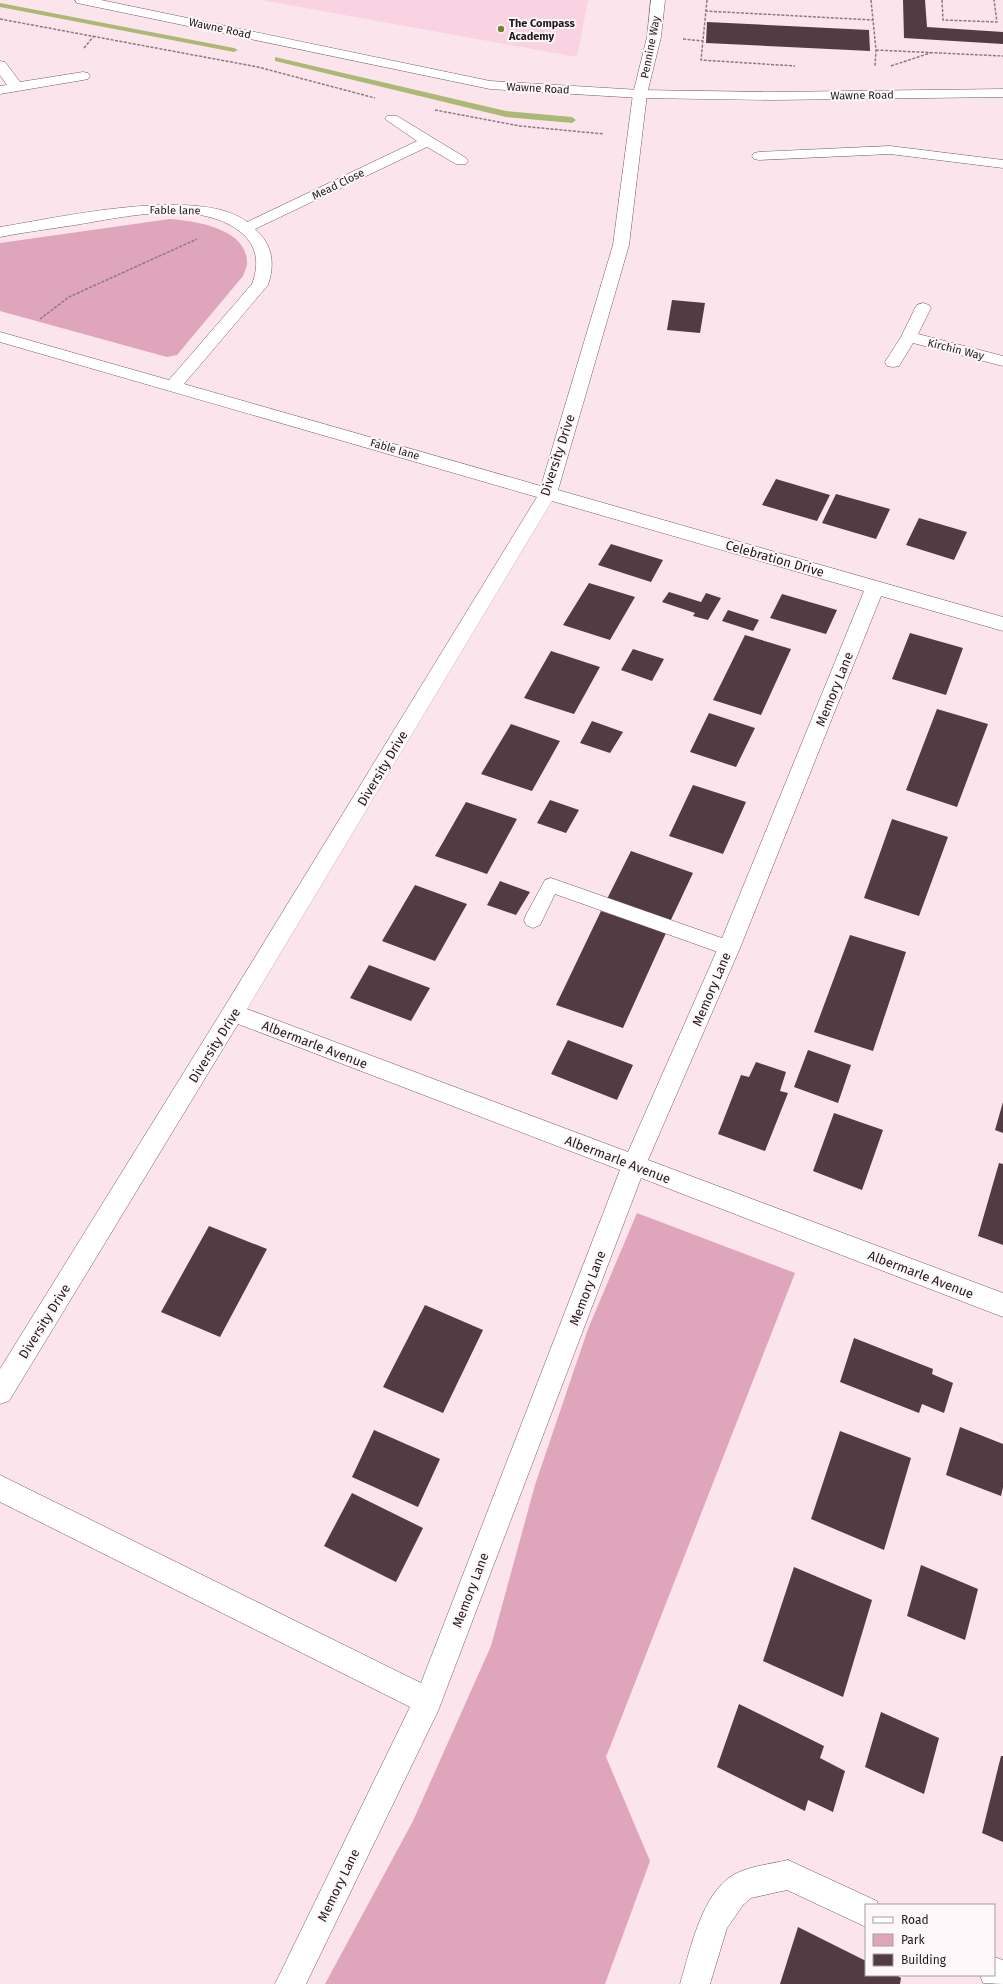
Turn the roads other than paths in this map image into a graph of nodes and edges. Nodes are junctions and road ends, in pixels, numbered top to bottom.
1 (82, 0) edge
2 (658, 0) edge
3 (0, 65) edge
4 (83, 76) dead end
5 (16, 87) junction
6 (0, 90) edge
7 (1003, 93) edge
8 (640, 94) junction
9 (392, 119) dead end
10 (428, 140) junction
11 (759, 156) dead end
12 (461, 161) dead end
13 (1003, 164) edge
14 (246, 226) junction
15 (0, 232) edge
16 (923, 308) dead end
17 (0, 337) edge
18 (909, 337) junction
19 (1003, 361) edge
20 (893, 362) dead end
21 (173, 386) junction
22 (548, 493) junction
23 (875, 587) junction
24 (1003, 624) edge
25 (533, 920) dead end
26 (729, 948) junction
27 (234, 1013) junction
28 (634, 1165) junction
29 (1003, 1305) edge
30 (0, 1392) edge
31 (0, 1488) edge
32 (428, 1701) junction
33 (865, 1912) edge
34 (290, 1984) edge
35 (695, 1984) edge

1 - 8 street, Wawne Road
2 - 8 street, Pennine Way
3 - 5 street
4 - 5 street
5 - 6 street
7 - 8 street, Wawne Road
8 - 22 street, Diversity Drive
9 - 10 street
10 - 12 street
10 - 14 street, Mead Close
11 - 13 street
14 - 15 street, Fable lane
14 - 21 street
16 - 18 street, Kirchin Way
17 - 21 street, Fable lane
18 - 19 street, Kirchin Way
18 - 20 street, Kirchin Way
21 - 22 street, Fable lane
22 - 23 street, Celebration Drive
22 - 27 street, Diversity Drive
23 - 24 street, Celebration Drive
23 - 26 street, Memory Lane
25 - 26 lane
26 - 28 street, Memory Lane
27 - 28 street, Albermarle Avenue
27 - 30 street, Diversity Drive
28 - 29 street, Albermarle Avenue
28 - 32 street, Memory Lane
31 - 32 street
32 - 34 street, Memory Lane
33 - 35 street

